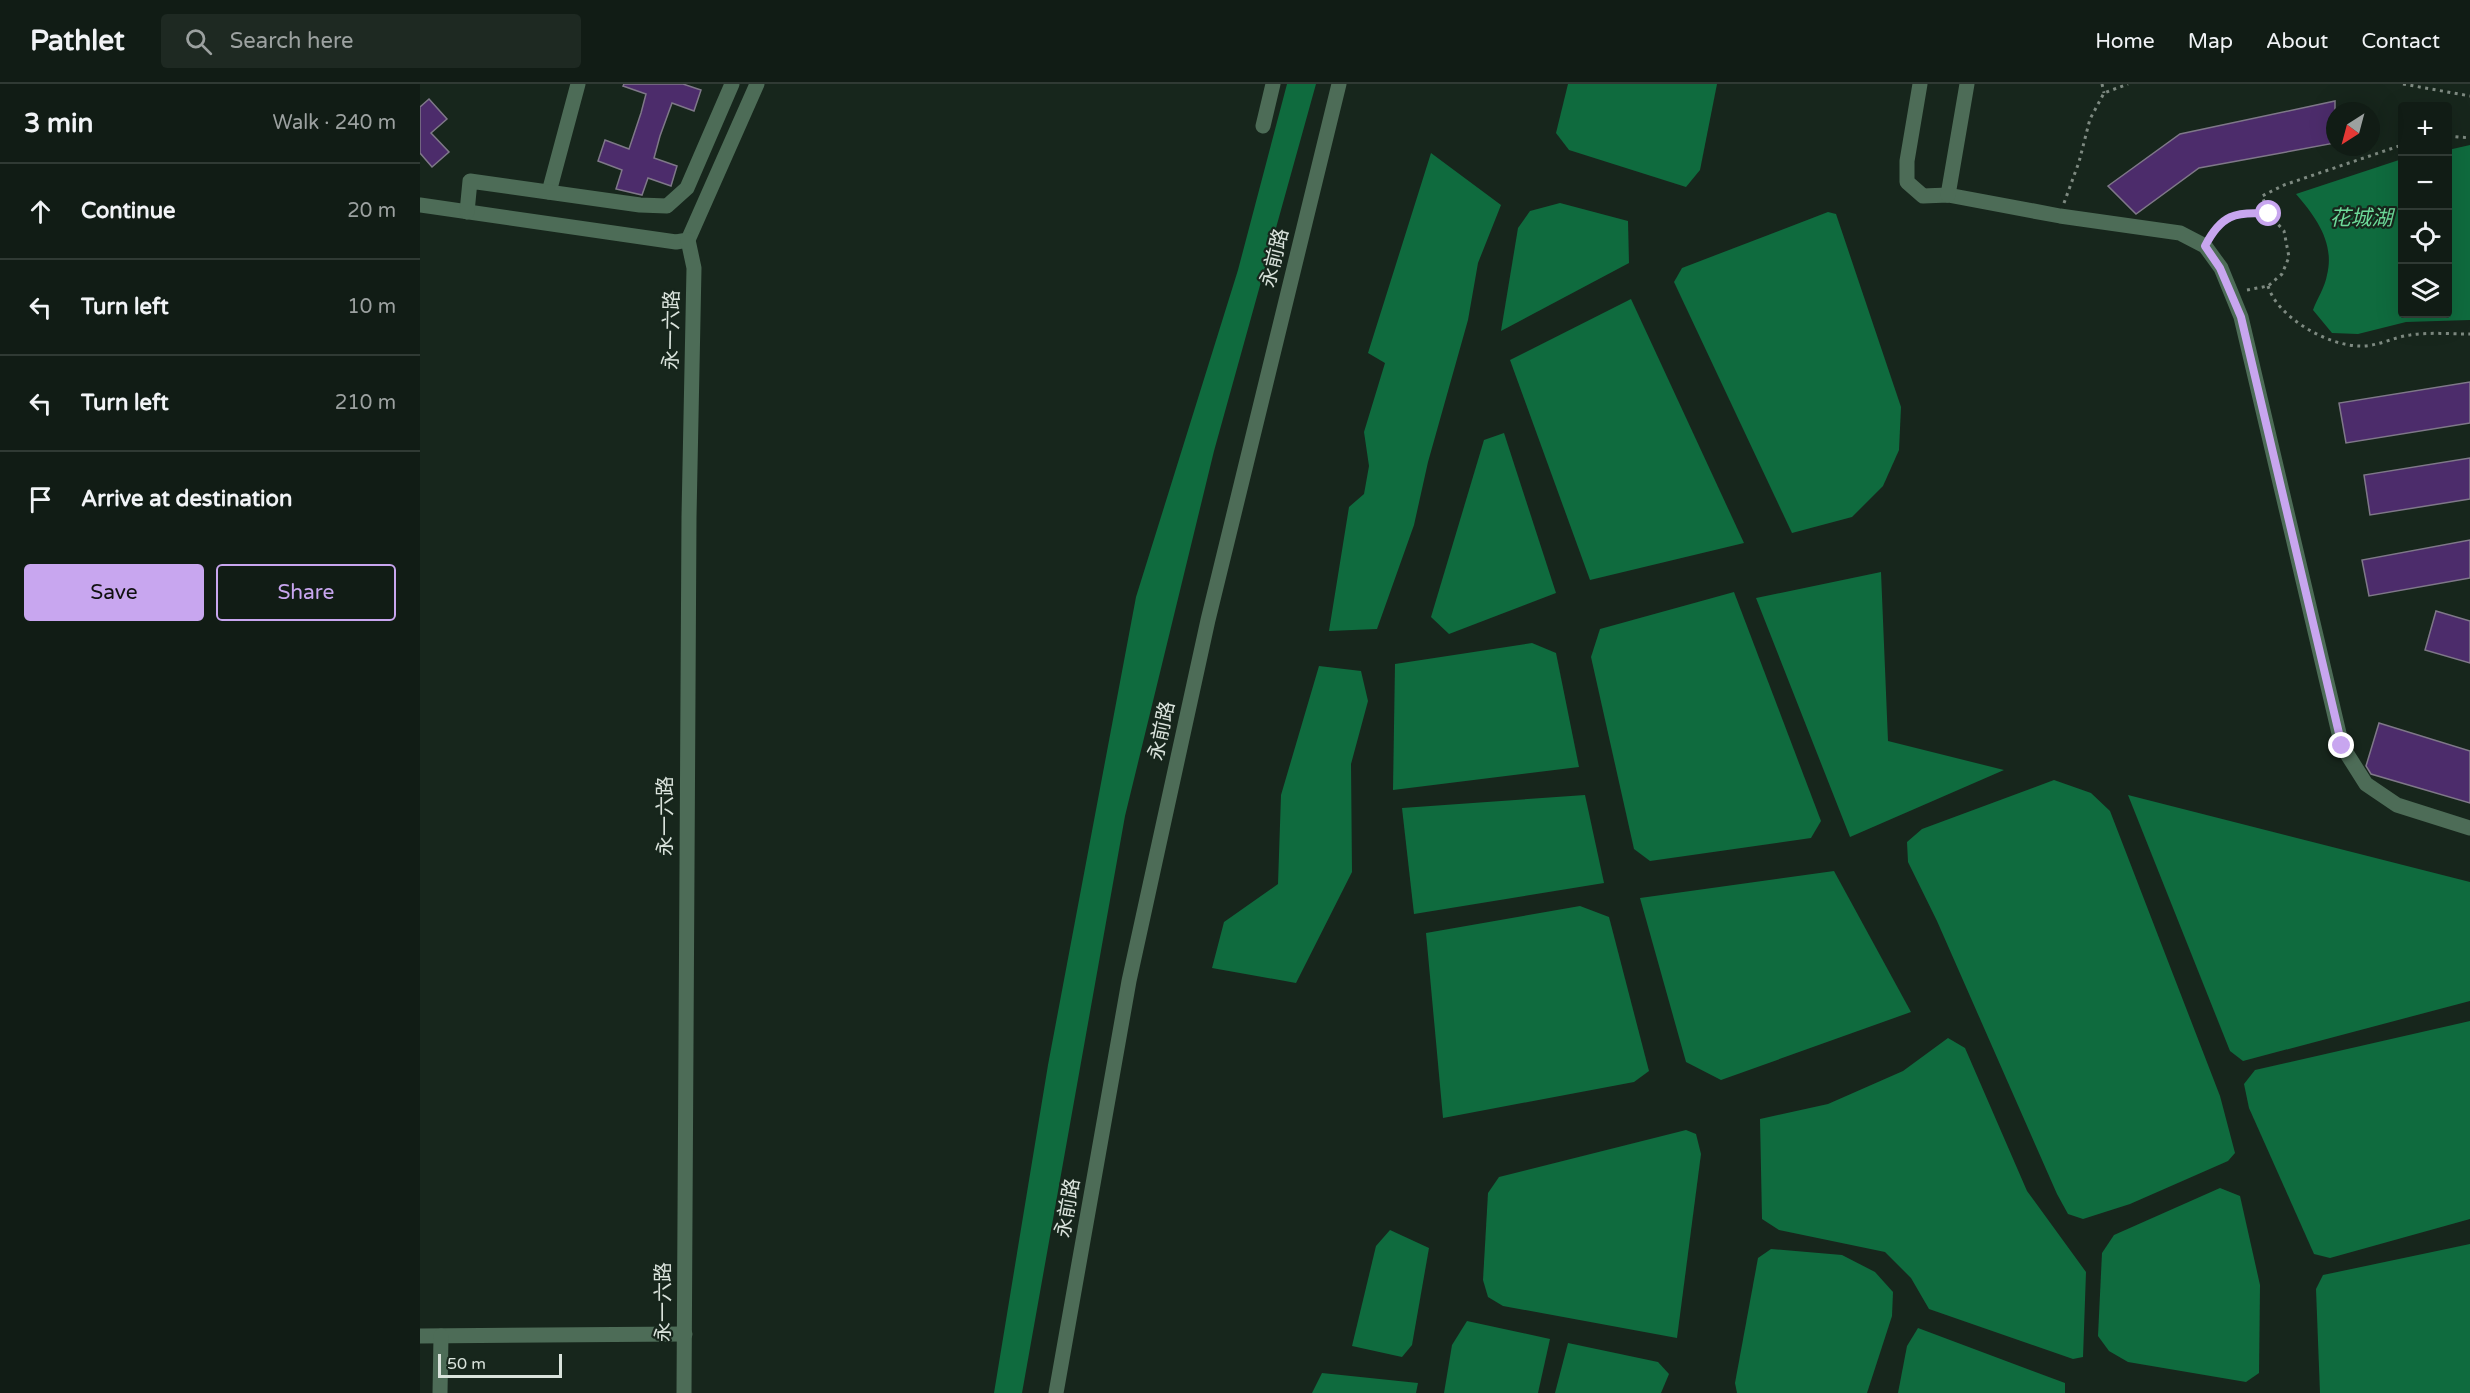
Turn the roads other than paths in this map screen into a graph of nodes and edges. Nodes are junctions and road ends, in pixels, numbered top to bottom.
1 (578, 84) edge
2 (732, 84) edge
3 (757, 84) edge
4 (1274, 84) edge
5 (1339, 84) edge
6 (1920, 84) edge
7 (1967, 84) edge
8 (1263, 126) dead end
9 (549, 192) junction
10 (1948, 195) junction
11 (420, 205) edge
12 (467, 212) junction
13 (688, 240) junction
14 (2470, 828) edge
15 (685, 1334) junction
16 (420, 1336) edge
17 (441, 1336) junction
18 (440, 1393) edge
19 (684, 1393) edge
20 (1056, 1393) edge

1 - 9 street
2 - 9 street
3 - 13 street
4 - 8 street
5 - 20 street, 永前路
6 - 10 street
7 - 10 street
9 - 12 street
10 - 14 street
11 - 12 street
12 - 13 street
13 - 15 street, 永一六路
15 - 17 street
15 - 19 street, 永一六路
16 - 17 street
17 - 18 street

